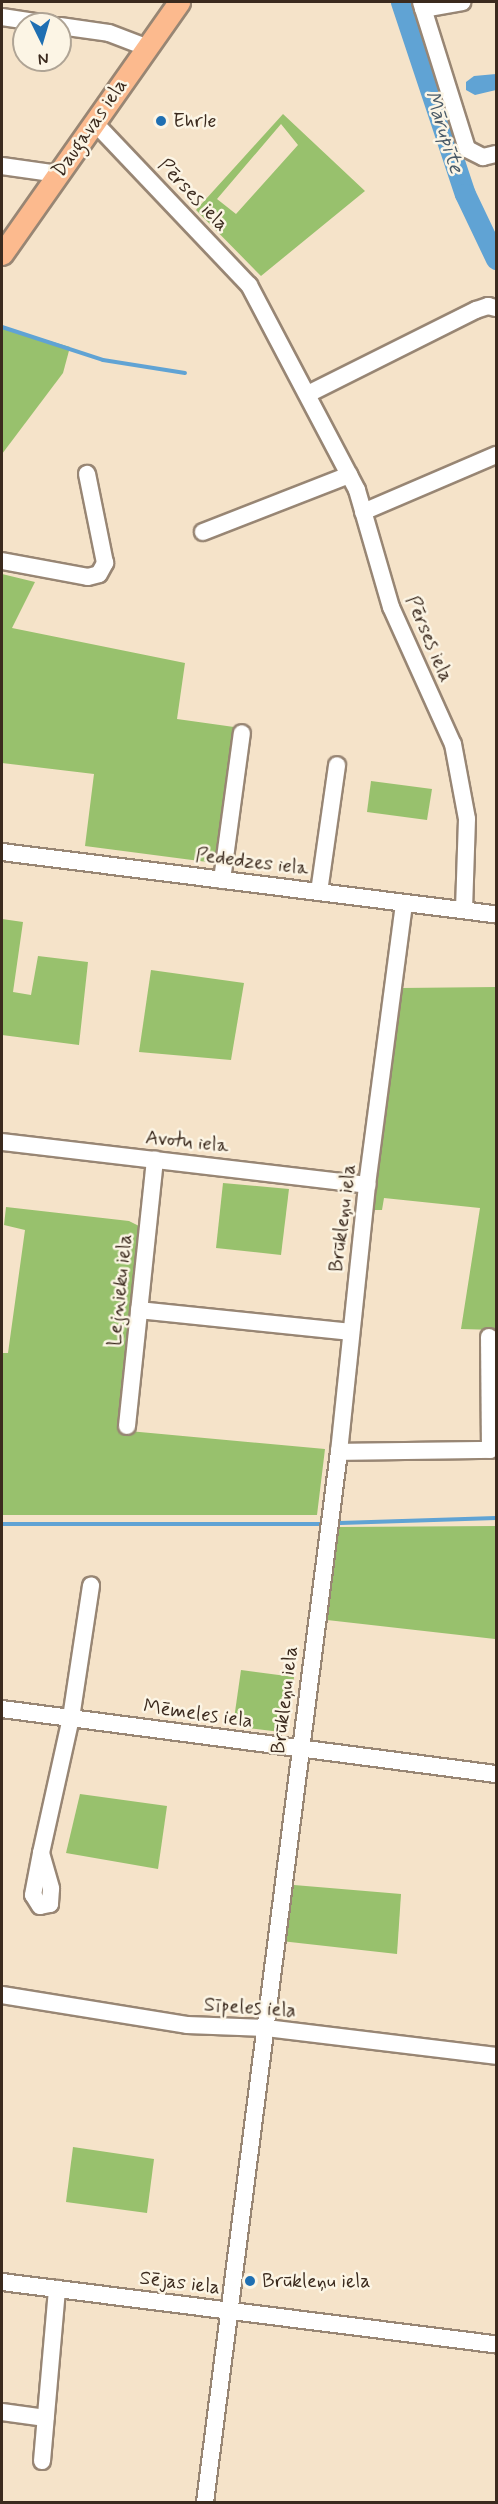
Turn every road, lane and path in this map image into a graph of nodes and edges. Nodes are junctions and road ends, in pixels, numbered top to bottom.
1 (179, 2) edge
2 (462, 2) edge
3 (422, 5) edge
4 (72, 28) edge
5 (146, 47) junction
6 (95, 123) junction
7 (490, 155) edge
8 (2, 166) edge
9 (58, 174) junction
10 (2, 254) edge
11 (496, 308) edge
12 (308, 394) junction
13 (496, 455) edge
14 (87, 474) dead end
15 (349, 475) junction
16 (363, 512) junction
17 (203, 532) dead end
18 (2, 561) edge
19 (242, 733) dead end
20 (337, 765) dead end
21 (2, 852) edge
22 (222, 880) junction
23 (319, 892) junction
24 (404, 903) junction
25 (464, 910) junction
26 (496, 914) edge
27 (2, 1142) edge
28 (155, 1159) junction
29 (367, 1185) junction
30 (139, 1310) junction
31 (351, 1332) junction
32 (489, 1338) dead end
33 (127, 1426) dead end
34 (339, 1452) junction
35 (91, 1586) dead end
36 (2, 1709) edge
37 (71, 1718) junction
38 (300, 1748) junction
39 (496, 1774) edge
40 (41, 1853) dead end
41 (2, 1995) edge
42 (266, 2028) junction
43 (496, 2056) edge
44 (2, 2282) edge
45 (57, 2289) junction
46 (230, 2310) junction
47 (496, 2344) edge
48 (2, 2412) edge
49 (46, 2418) junction
50 (42, 2461) dead end
51 (205, 2502) edge

1 - 5 main road, Daugavas iela
2 - 3 street
3 - 7 street
4 - 5 street
5 - 6 main road, Daugavas iela
6 - 9 main road, Daugavas iela
6 - 12 street, Pērses iela
8 - 9 street
9 - 10 main road, Daugavas iela
11 - 12 street
12 - 15 street, Pērses iela
13 - 16 street
14 - 18 street
15 - 16 street, Pērses iela
15 - 17 street
16 - 25 street, Pērses iela
19 - 22 street
20 - 23 street
21 - 22 street, Pededzes iela
22 - 23 street, Pededzes iela
23 - 24 street, Pededzes iela
24 - 25 street, Pededzes iela
24 - 29 street, Brūkleņu iela
25 - 26 street, Pededzes iela
27 - 28 street, Avotu iela
28 - 29 street, Avotu iela
28 - 30 street, Lejnieku iela
29 - 31 street, Brūkleņu iela
30 - 31 street
30 - 33 street, Lejnieku iela
31 - 34 street, Brūkleņu iela
32 - 34 street
34 - 38 street, Brūkleņu iela
35 - 37 street
36 - 37 street, Mēmeles iela
37 - 38 street, Mēmeles iela
37 - 40 street
38 - 39 street, Mēmeles iela
38 - 42 street, Brūkleņu iela
41 - 42 street, Sīpeles iela
42 - 43 street, Sīpeles iela
42 - 46 street, Brūkleņu iela
44 - 45 street, Sējas iela
45 - 46 street, Sējas iela
45 - 49 street
46 - 47 street, Sējas iela
46 - 51 street, Brūkleņu iela
48 - 49 street
49 - 50 street

